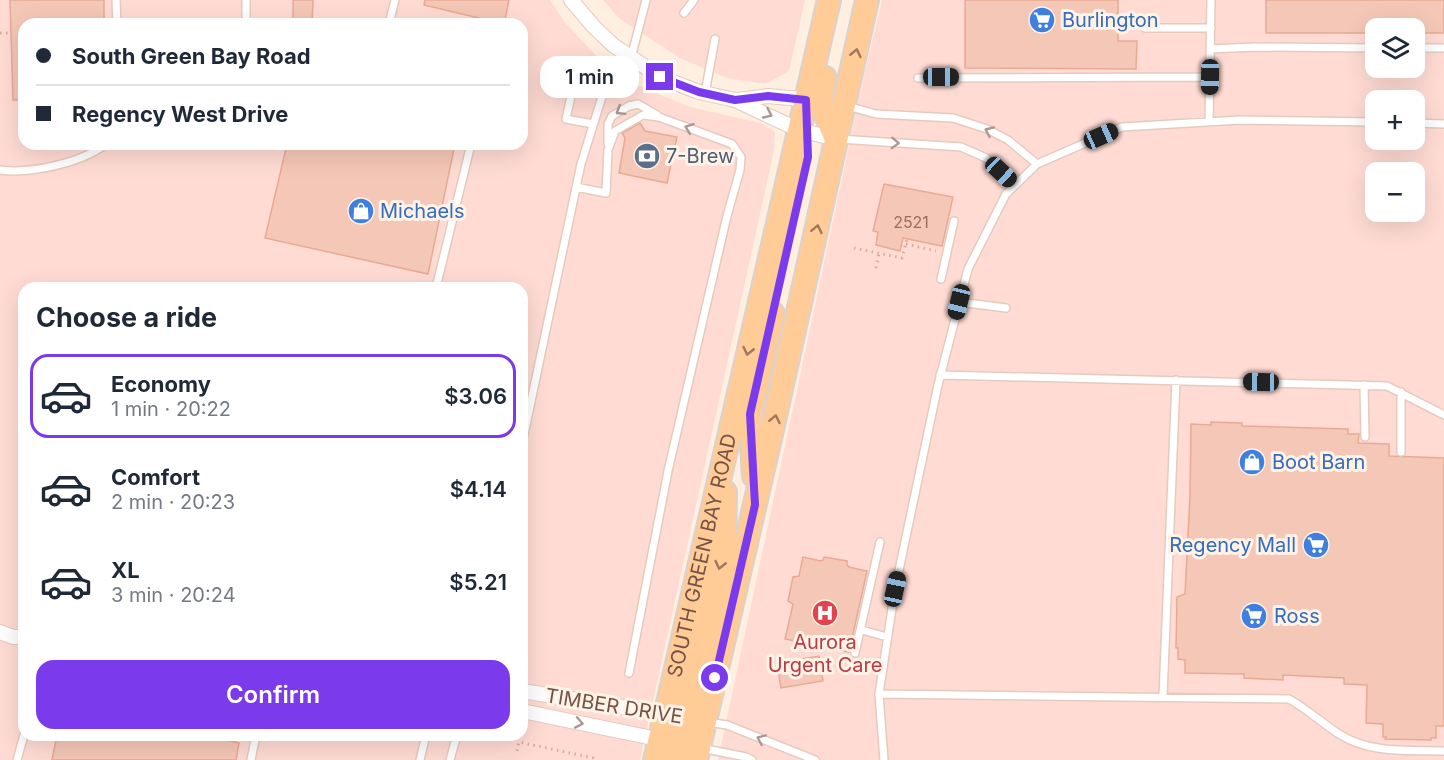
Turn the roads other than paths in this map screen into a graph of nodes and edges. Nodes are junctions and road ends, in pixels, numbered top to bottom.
1 (116, 0) edge
2 (246, 0) edge
3 (395, 0) edge
4 (572, 0) edge
5 (646, 0) edge
6 (694, 0) edge
7 (829, 0) edge
8 (842, 0) edge
9 (867, 0) edge
10 (1211, 0) edge
11 (684, 13) dead end
12 (117, 18) edge
13 (246, 18) edge
14 (390, 18) edge
15 (1145, 27) dead end
16 (1211, 28) junction
17 (715, 39) dead end
18 (1365, 48) edge
19 (1425, 48) edge
20 (1444, 48) edge
21 (1210, 49) junction
22 (631, 58) junction
23 (576, 74) dead end
24 (1210, 77) junction
25 (918, 78) dead end
26 (705, 93) junction
27 (735, 100) junction
28 (813, 100) junction
29 (844, 105) junction
30 (659, 117) junction
31 (1209, 122) junction
32 (1365, 122) edge
33 (1425, 123) edge
34 (593, 124) junction
35 (1444, 124) edge
36 (804, 131) junction
37 (836, 139) junction
38 (93, 150) edge
39 (470, 150) edge
40 (608, 150) junction
41 (1037, 164) junction
42 (0, 170) edge
43 (1015, 185) junction
44 (576, 187) junction
45 (954, 221) dead end
46 (940, 279) dead end
47 (437, 282) edge
48 (959, 302) junction
49 (1006, 308) dead end
50 (940, 375) junction
51 (1176, 381) junction
52 (1364, 385) junction
53 (1401, 392) junction
54 (528, 415) edge
55 (1444, 415) edge
56 (1365, 437) dead end
57 (1401, 452) dead end
58 (755, 505) junction
59 (880, 542) dead end
60 (862, 630) junction
61 (0, 632) edge
62 (18, 637) edge
63 (887, 638) junction
64 (855, 653) dead end
65 (629, 673) dead end
66 (528, 692) edge
67 (879, 694) junction
68 (1163, 696) junction
69 (528, 713) edge
70 (685, 718) junction
71 (22, 741) edge
72 (255, 741) edge
73 (425, 741) edge
74 (455, 741) edge
75 (1444, 751) edge
76 (677, 752) edge
77 (17, 760) edge
78 (251, 760) edge
79 (420, 760) edge
80 (450, 760) edge
81 (752, 760) edge
82 (815, 760) edge
83 (883, 760) edge

1 - 12 lane
2 - 13 lane
3 - 14 lane
4 - 22 street
5 - 22 lane
6 - 11 lane
7 - 28 main road
8 - 28 main road
29 -> 9 main road, SOUTH GREEN BAY ROAD
10 - 16 lane
15 - 16 lane
16 - 21 lane
17 - 26 lane
18 - 21 lane
19 - 20 lane
21 - 24 lane
22 - 26 street
22 - 34 lane
23 - 34 lane
24 - 25 lane
24 - 31 lane
26 - 27 street
27 - 28 street
27 -> 36 street
28 - 29 street
28 - 36 main road
28 - 37 main road
29 - 37 main road, SOUTH GREEN BAY ROAD
41 -> 29 lane
30 - 40 lane
30 -> 40 lane
65 -> 30 lane
31 - 32 lane
31 - 41 lane
33 - 35 lane
34 - 44 lane
36 - 37 street
36 - 58 main road
36 -> 70 main road, SOUTH GREEN BAY ROAD
37 -> 43 lane
58 -> 37 main road, SOUTH GREEN BAY ROAD
38 - 42 lane
39 - 47 lane
40 - 44 lane
41 - 43 lane
43 - 48 lane
44 - 54 lane
45 - 46 lane
48 - 49 lane
48 - 50 lane
50 - 51 lane
50 - 63 lane
51 - 52 lane
51 - 68 lane
52 - 53 lane
52 - 56 lane
53 - 55 lane
53 - 57 lane
70 -> 58 main road, SOUTH GREEN BAY ROAD
59 - 60 lane
60 - 63 lane
60 - 64 lane
61 - 62 street
63 - 67 lane
66 - 70 street, TIMBER DRIVE
67 - 68 lane
67 - 83 lane
68 - 75 lane
69 -> 76 street, TIMBER DRIVE
70 - 76 main road, SOUTH GREEN BAY ROAD
70 - 76 main road, SOUTH GREEN BAY ROAD
82 -> 70 lane
71 - 77 lane
72 - 78 lane
73 - 79 lane
74 - 80 lane
76 - 81 lane

